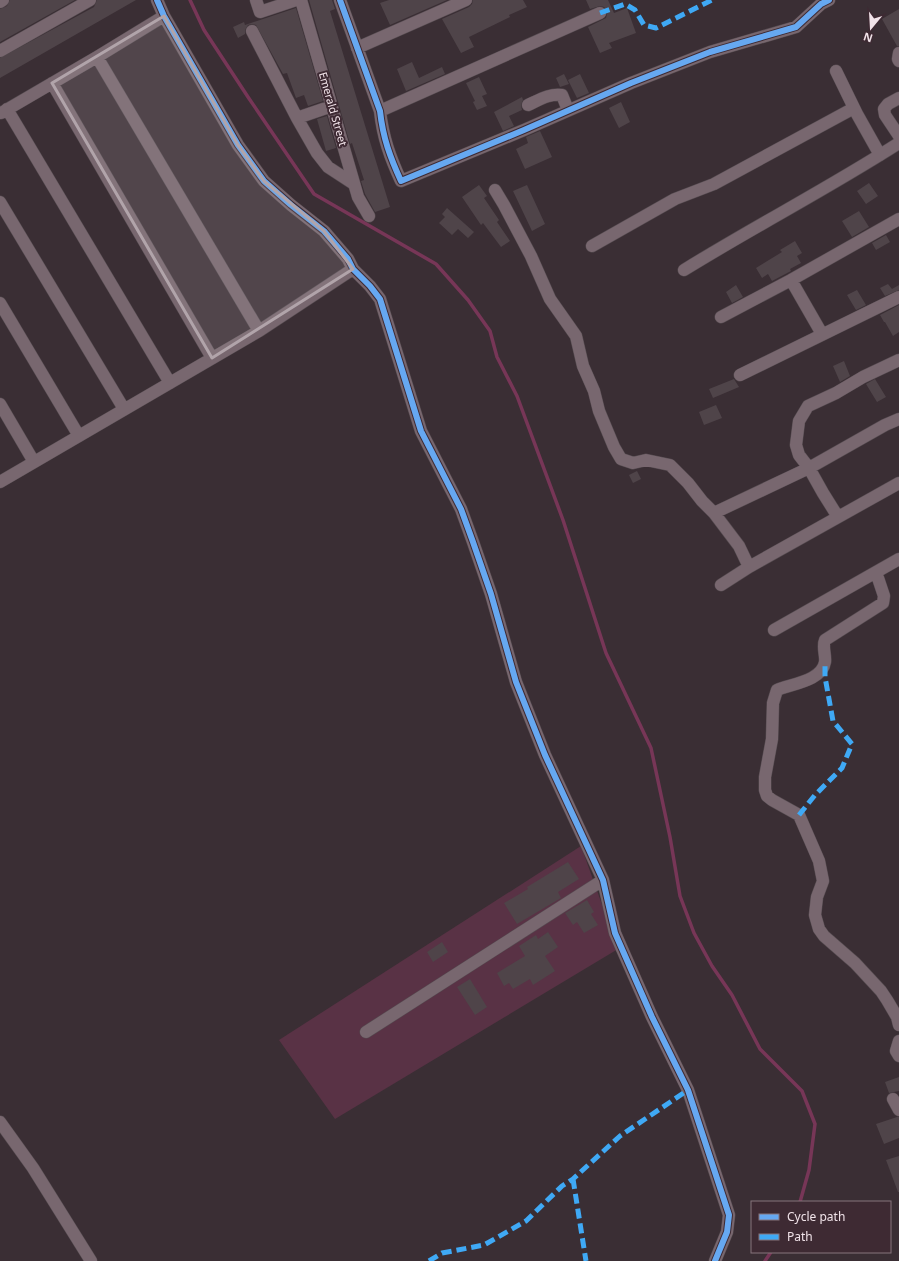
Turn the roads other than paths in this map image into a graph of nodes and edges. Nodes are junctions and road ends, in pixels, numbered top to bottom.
1 (3, 0) edge
2 (90, 0) edge
3 (157, 0) edge
4 (256, 0) edge
5 (296, 0) edge
6 (301, 0) edge
7 (340, 0) edge
8 (466, 0) edge
9 (829, 0) edge
10 (0, 2) edge
11 (600, 13) dead end
12 (164, 16) junction
13 (252, 31) dead end
14 (357, 48) junction
15 (0, 52) edge
16 (899, 53) edge
17 (97, 57) junction
18 (899, 61) edge
19 (836, 71) dead end
20 (52, 83) junction
21 (899, 98) edge
22 (528, 105) dead end
23 (332, 106) junction
24 (854, 108) junction
25 (568, 110) junction
26 (4, 111) edge
27 (380, 111) junction
28 (297, 118) junction
29 (899, 136) edge
30 (899, 142) edge
31 (880, 155) junction
32 (354, 184) junction
33 (495, 190) dead end
34 (0, 202) edge
35 (369, 216) dead end
36 (899, 219) edge
37 (592, 246) dead end
38 (353, 269) junction
39 (684, 270) dead end
40 (791, 280) junction
41 (899, 297) edge
42 (0, 303) edge
43 (721, 317) dead end
44 (258, 331) junction
45 (822, 334) junction
46 (212, 358) junction
47 (899, 360) edge
48 (740, 375) dead end
49 (170, 383) junction
50 (0, 404) edge
51 (124, 409) junction
52 (899, 419) edge
53 (79, 436) junction
54 (34, 462) junction
55 (809, 468) junction
56 (0, 482) edge
57 (899, 483) edge
58 (714, 513) junction
59 (838, 517) junction
60 (899, 559) edge
61 (749, 567) junction
62 (876, 572) junction
63 (721, 585) dead end
64 (774, 630) dead end
65 (603, 880) junction
66 (899, 1025) edge
67 (366, 1032) dead end
68 (899, 1041) edge
69 (899, 1056) edge
70 (0, 1122) edge
71 (91, 1261) edge
72 (715, 1261) edge

1 - 10 street
2 - 15 street
3 - 12 street
4 - 5 street
6 - 23 street, Emerald Street
7 - 14 street
8 - 14 street
9 - 25 street
11 - 27 street
12 - 17 street
12 - 38 street
13 - 28 street
14 - 27 street
16 - 18 street
17 - 20 street
17 - 44 street
19 - 24 street
20 - 26 street
20 - 46 street
21 - 29 street
22 - 25 street
23 - 28 street
23 - 32 street, Emerald Street
24 - 31 street
24 - 37 street
25 - 27 street
26 - 49 street
28 - 32 street
30 - 31 street
31 - 39 street
32 - 35 street, Emerald Street
33 - 58 street
34 - 51 street
36 - 40 street
38 - 44 street
38 - 65 street
40 - 43 street
40 - 45 street
41 - 45 street
42 - 53 street
44 - 46 street
45 - 48 street
46 - 49 street
47 - 55 street
49 - 51 street
50 - 54 street
51 - 53 street
52 - 55 street
53 - 54 street
54 - 56 street
55 - 58 street
55 - 59 street
57 - 59 street
58 - 61 street
59 - 61 street
60 - 62 street
61 - 63 street
62 - 64 street
62 - 66 street
65 - 67 street
65 - 72 street
68 - 69 street
70 - 71 street

